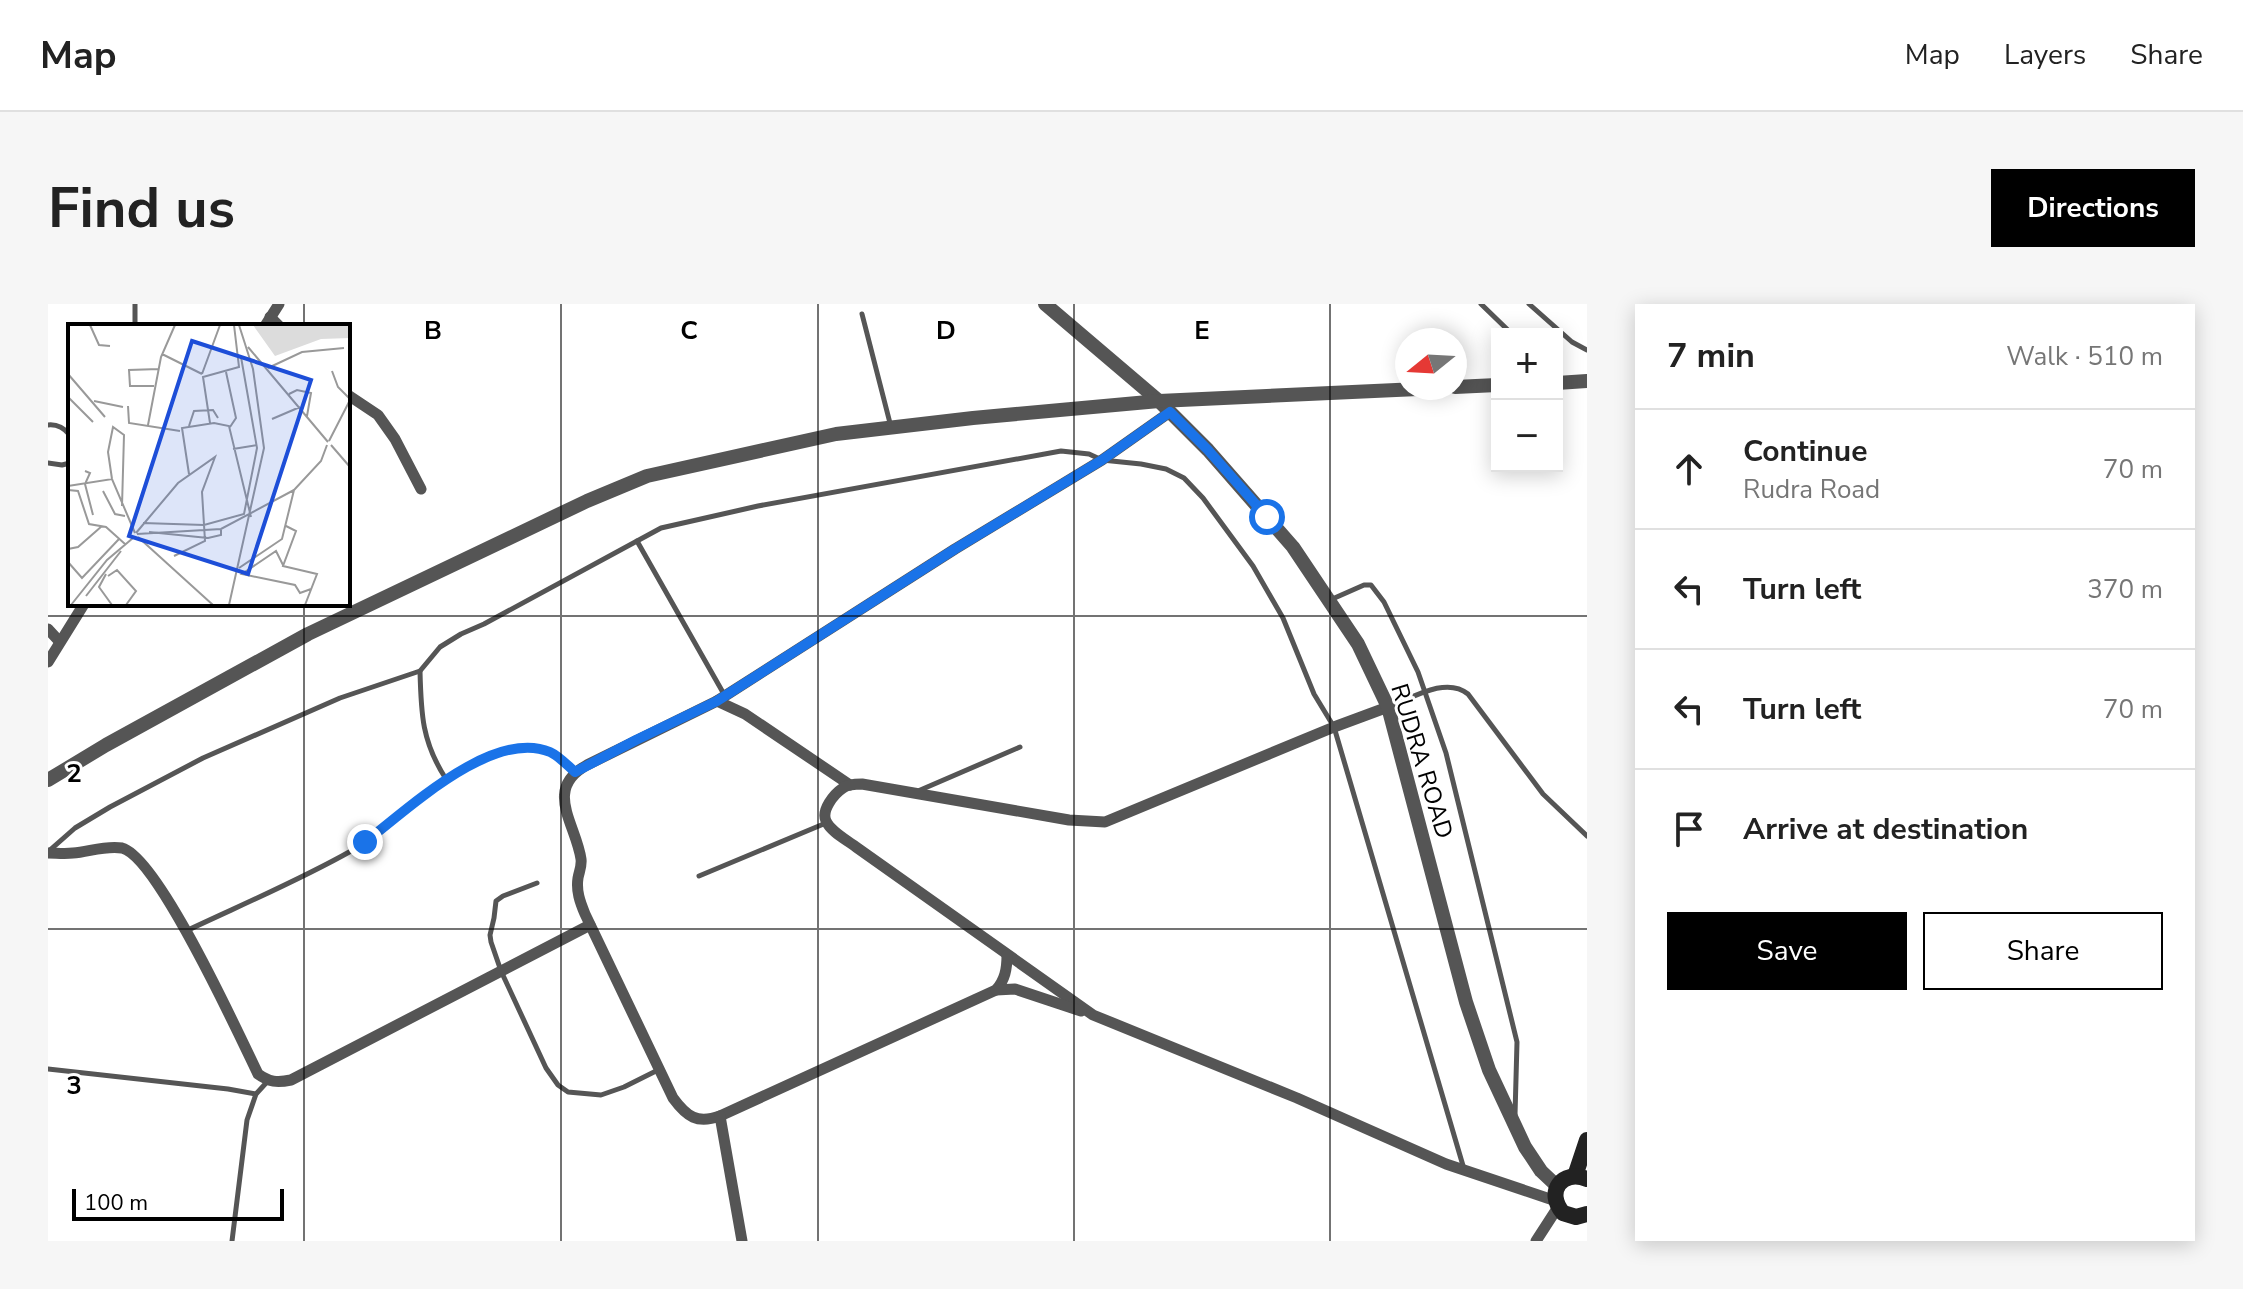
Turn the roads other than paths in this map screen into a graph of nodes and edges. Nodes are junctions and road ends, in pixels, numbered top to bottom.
1 (279, 304) edge
2 (1045, 304) edge
3 (1481, 304) edge
4 (1529, 304) edge
5 (862, 314) dead end
6 (271, 323) edge
7 (1506, 328) edge
8 (1587, 350) edge
9 (1563, 381) edge
10 (1587, 381) edge
11 (1491, 385) edge
12 (1467, 386) edge
13 (1395, 390) edge
14 (350, 396) edge
15 (1159, 401) junction
16 (1170, 412) junction
17 (48, 425) edge
18 (891, 428) junction
19 (68, 433) edge
20 (1102, 460) junction
21 (48, 463) edge
22 (68, 464) edge
23 (421, 489) dead end
24 (637, 541) junction
25 (1330, 600) junction
26 (83, 606) edge
27 (48, 629) edge
28 (59, 641) junction
29 (48, 662) edge
30 (420, 671) junction
31 (1425, 692) junction
32 (721, 699) junction
33 (1388, 707) junction
34 (1334, 727) junction
35 (1020, 747) dead end
36 (575, 772) junction
37 (446, 779) junction
38 (48, 780) edge
39 (850, 785) junction
40 (913, 793) junction
41 (827, 822) junction
42 (1587, 836) edge
43 (48, 853) edge
44 (699, 876) dead end
45 (537, 883) dead end
46 (590, 925) junction
47 (186, 931) junction
48 (1007, 955) junction
49 (501, 971) junction
50 (996, 990) junction
51 (1093, 1015) junction
52 (48, 1069) edge
53 (659, 1069) junction
54 (267, 1081) junction
55 (256, 1094) junction
56 (720, 1116) junction
57 (1514, 1124) junction
58 (1587, 1140) edge
59 (1464, 1170) junction
60 (1581, 1178) edge
61 (1557, 1198) junction
62 (1587, 1214) edge
63 (232, 1241) edge
64 (742, 1241) edge
65 (1536, 1241) edge

1 - 6 street
2 - 15 street, RUDRA ROAD
3 - 7 lane
4 - 8 lane
5 - 18 lane
9 - 10 street
11 - 12 street
13 - 15 street
14 - 23 street
15 - 16 street, RUDRA ROAD
15 - 18 street
16 - 20 street
16 - 25 street, RUDRA ROAD
17 - 19 lane
18 - 38 street
20 - 24 lane
20 - 32 street
20 - 34 lane
21 - 22 lane
24 - 30 lane
24 - 32 lane
25 - 31 lane
25 - 33 street, RUDRA ROAD
26 - 28 street
27 - 28 street
28 - 29 street
30 - 37 lane
30 - 43 lane
31 - 33 lane
31 - 42 lane
31 - 57 lane
32 - 36 street
32 - 39 street
33 - 34 street
33 - 57 street, RUDRA ROAD
34 - 40 street
34 - 59 lane
35 - 40 lane
36 - 37 lane
36 - 46 street
37 - 47 lane
39 - 40 street
39 - 41 street
41 - 44 lane
41 - 48 street
43 - 47 street
45 - 49 lane
46 - 49 street
46 - 53 street
47 - 54 street
48 - 50 street
48 - 51 street
49 - 53 lane
49 - 54 street
50 - 51 street
50 - 56 street
51 - 59 street
52 - 55 lane
53 - 56 street
54 - 55 lane
55 - 63 lane
56 - 64 street
57 - 61 street, RUDRA ROAD
58 - 60 main road
59 - 61 street
60 - 61 main road
61 - 62 main road
61 - 65 street

